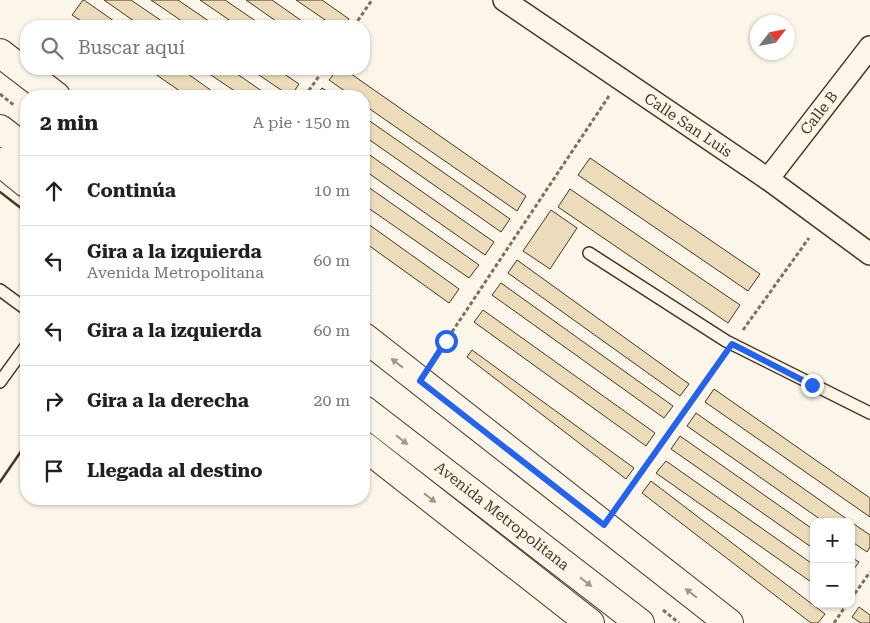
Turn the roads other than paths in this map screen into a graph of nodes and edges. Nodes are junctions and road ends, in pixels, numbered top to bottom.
1 (504, 0) edge
2 (870, 47) edge
3 (0, 53) edge
4 (20, 68) edge
5 (29, 75) edge
6 (48, 90) edge
7 (0, 129) edge
8 (20, 144) edge
9 (0, 162) edge
10 (20, 178) edge
11 (768, 179) junction
12 (589, 253) dead end
13 (870, 254) edge
14 (0, 290) edge
15 (20, 305) edge
16 (370, 342) edge
17 (20, 354) edge
18 (0, 382) edge
19 (870, 413) edge
20 (370, 415) edge
21 (370, 451) edge
22 (590, 623) edge
23 (640, 623) edge
24 (729, 623) edge

1 - 11 street, Calle San Luis
2 - 11 street, Calle B
3 - 4 main road
5 - 6 main road
7 - 8 main road
9 - 10 main road
11 - 13 street, Calle San Luis
12 - 19 lane
14 - 15 lane
24 -> 16 main road
17 - 18 lane
20 -> 23 main road, Avenida Metropolitana
21 -> 22 main road, Avenida Metropolitana

